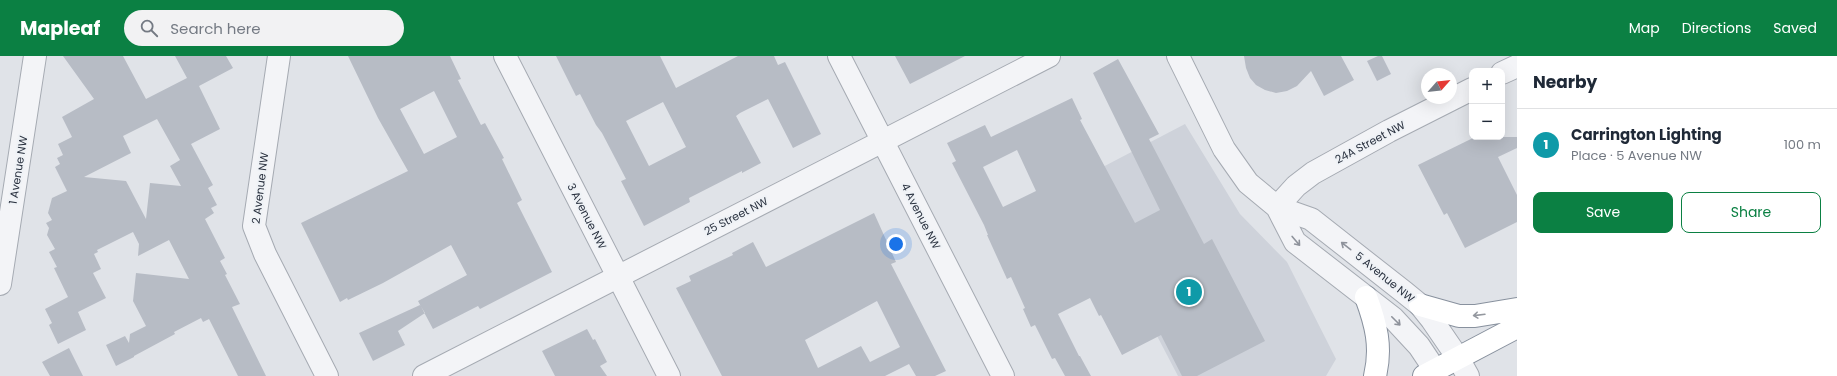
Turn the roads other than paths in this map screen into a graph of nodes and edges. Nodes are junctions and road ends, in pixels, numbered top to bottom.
1 (35, 56) edge
2 (279, 56) edge
3 (505, 56) edge
4 (839, 56) edge
5 (1049, 56) edge
6 (1178, 56) edge
7 (1517, 66) edge
8 (1505, 72) edge
9 (1469, 91) edge
10 (882, 140) junction
11 (1277, 207) junction
12 (618, 276) junction
13 (0, 284) edge
14 (1366, 297) junction
15 (1420, 305) junction
16 (1517, 309) edge
17 (1517, 326) edge
18 (1463, 367) edge
19 (1432, 374) edge
20 (327, 376) edge
21 (424, 376) edge
22 (669, 376) edge
23 (1003, 376) edge
24 (1375, 376) edge

1 - 13 street, 1 Avenue NW
2 - 20 street, 2 Avenue NW
3 - 12 street, 3 Avenue NW
4 - 10 street, 4 Avenue NW
5 - 10 street, 25 Street NW
6 - 11 street, 5 Avenue NW
7 - 8 street
9 - 11 street, 24A Street NW
10 - 12 street, 25 Street NW
10 - 23 street, 4 Avenue NW
11 -> 14 street, 5 Avenue NW
15 -> 11 street, 5 Avenue NW
12 - 21 street, 25 Street NW
12 - 22 street, 3 Avenue NW
14 -> 19 street, 5 Avenue NW
14 - 24 highway
16 -> 15 highway
15 - 18 street, 5 Avenue NW
17 - 18 highway
18 - 19 highway

